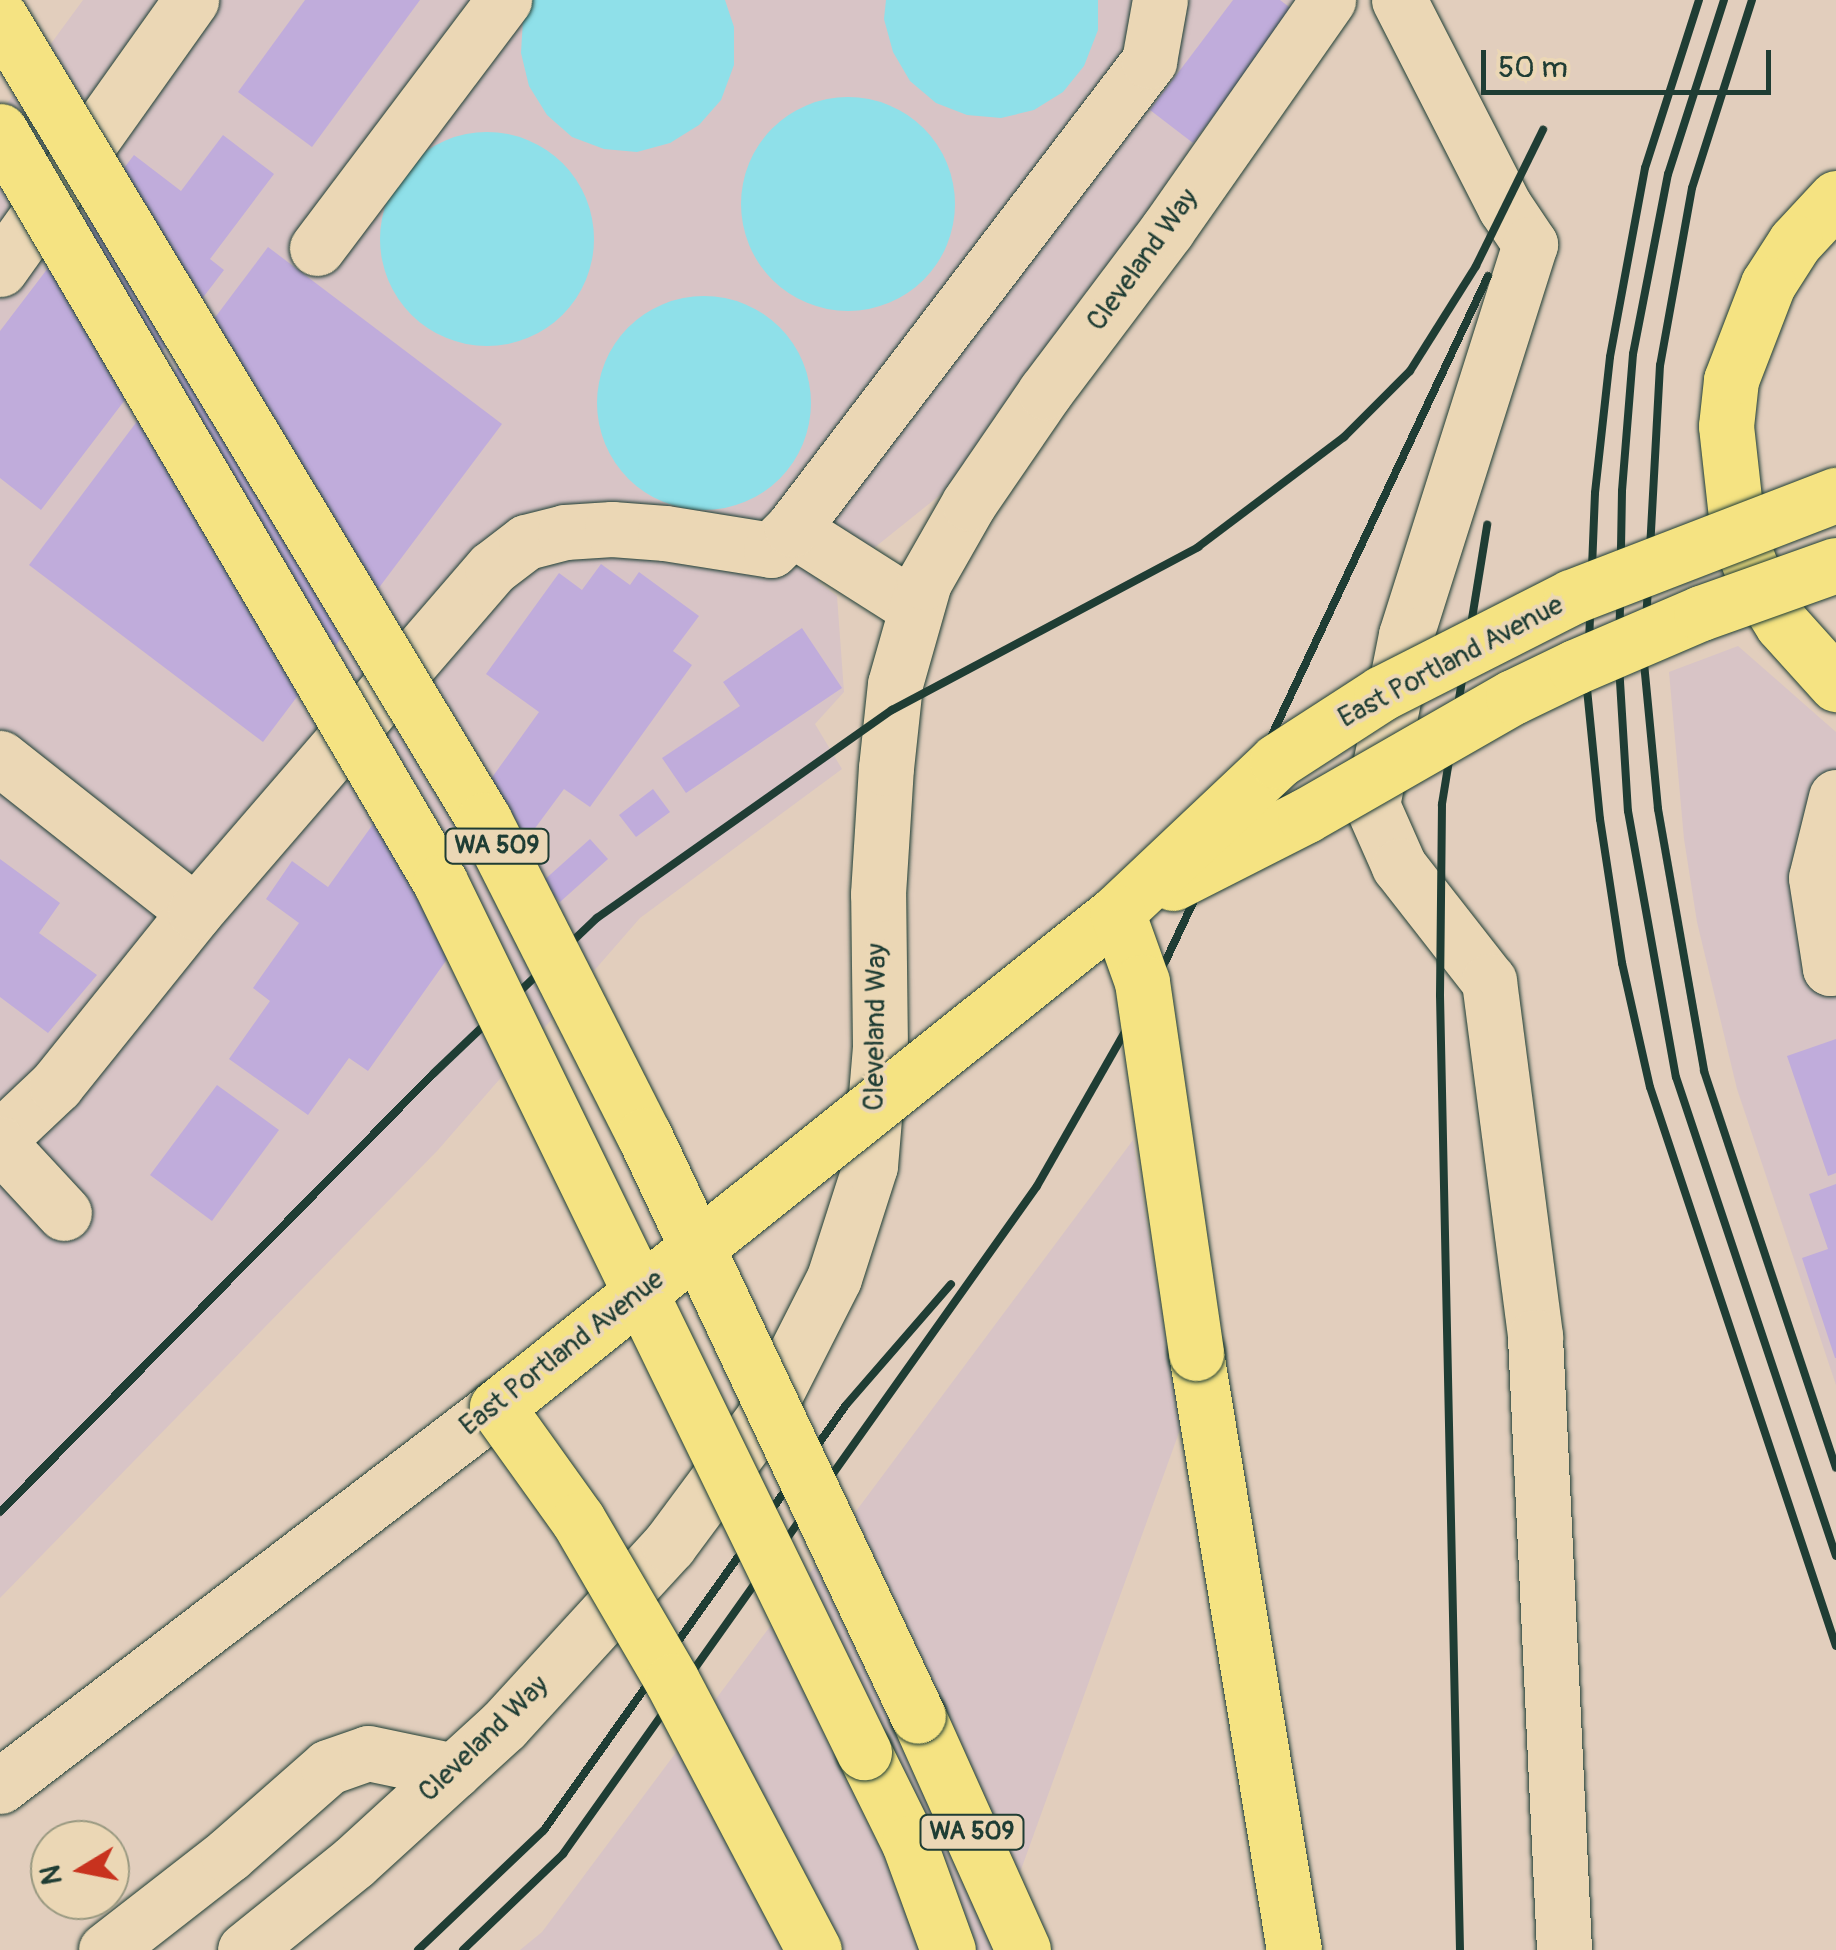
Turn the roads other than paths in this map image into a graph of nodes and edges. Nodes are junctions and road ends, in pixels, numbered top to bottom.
1 (190, 0) edge
2 (504, 0) edge
3 (1160, 0) edge
4 (1328, 0) edge
5 (1399, 0) edge
6 (0, 17) edge
7 (0, 131) edge
8 (1836, 198) edge
9 (317, 248) dead end
10 (0, 269) edge
11 (1836, 496) edge
12 (792, 530) junction
13 (1836, 566) edge
14 (916, 606) junction
15 (1836, 684) edge
16 (0, 758) edge
17 (1836, 797) edge
18 (195, 912) junction
19 (1116, 912) junction
20 (1836, 968) edge
21 (0, 1141) edge
22 (64, 1213) dead end
23 (479, 1420) junction
24 (454, 1771) junction
25 (0, 1786) edge
26 (106, 1950) edge
27 (245, 1950) edge
28 (814, 1950) edge
29 (948, 1950) edge
30 (1023, 1950) edge
31 (1294, 1950) edge
32 (1564, 1950) edge

1 - 10 street
2 - 9 street
3 - 12 street
4 - 14 street, Cleveland Way
5 - 32 street
6 - 30 main road, WA 509, bridge
7 - 29 main road, WA 509, bridge
8 - 15 main road
11 - 19 main road, East Portland Avenue, bridge
12 - 14 street
12 - 18 street
13 - 19 main road, East Portland Avenue, bridge
14 - 24 street, Cleveland Way
16 - 18 street
17 - 20 street
18 - 21 street
19 - 23 main road, East Portland Avenue, bridge
19 - 31 main road, bridge
21 - 22 street
23 - 25 street, East Portland Avenue
23 - 28 main road, bridge
24 - 26 street
24 - 27 street, Cleveland Way

